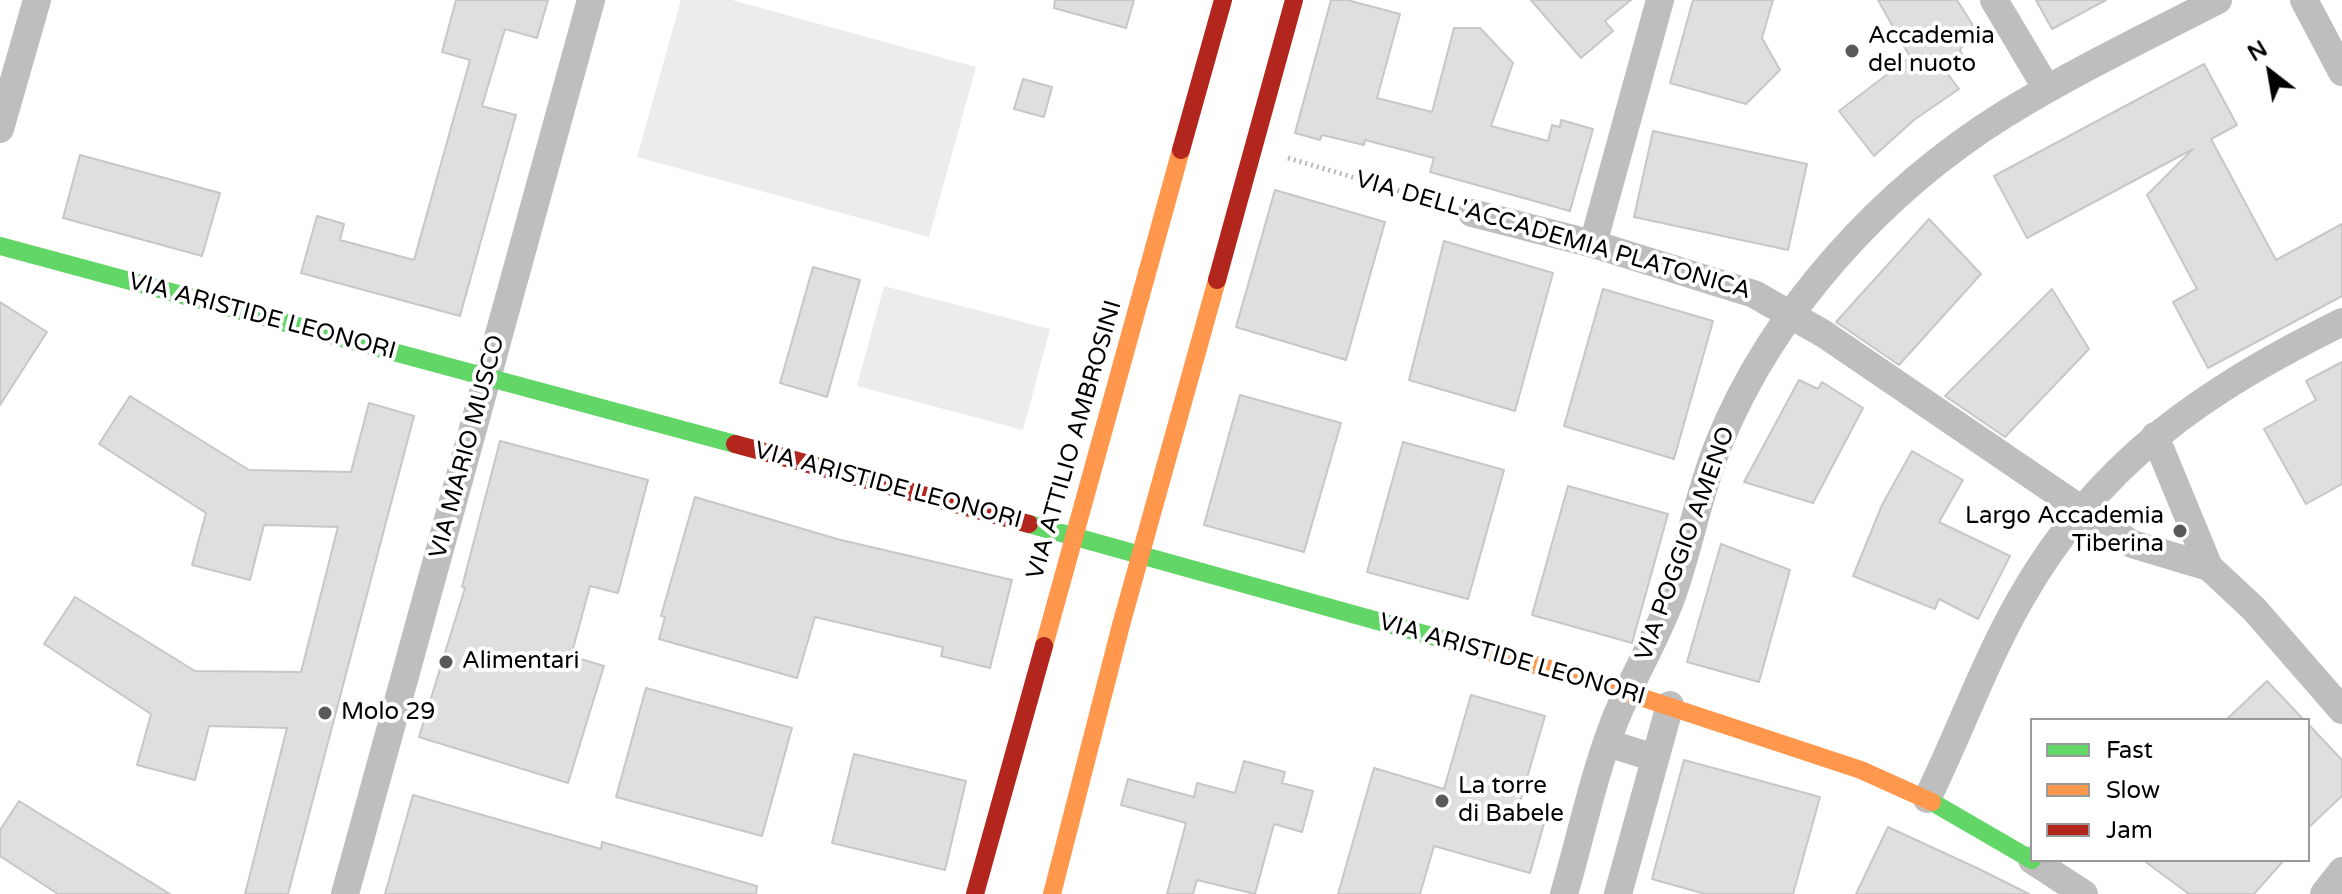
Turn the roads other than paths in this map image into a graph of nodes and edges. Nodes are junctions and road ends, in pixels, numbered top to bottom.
1 (37, 0) edge
2 (591, 0) edge
3 (1223, 0) edge
4 (1294, 0) edge
5 (1660, 0) edge
6 (1994, 0) edge
7 (2218, 0) edge
8 (2304, 0) edge
9 (2342, 72) edge
10 (2047, 89) junction
11 (0, 129) edge
12 (1472, 213) road end
13 (1593, 244) junction
14 (0, 246) edge
15 (1793, 313) junction
16 (2342, 322) edge
17 (488, 376) junction
18 (2155, 436) junction
19 (2081, 510) junction
20 (1073, 536) junction
21 (1142, 555) junction
22 (2209, 567) junction
23 (1628, 694) junction
24 (1670, 705) junction
25 (2342, 710) edge
26 (1607, 743) junction
27 (1655, 758) junction
28 (1927, 799) junction
29 (2030, 859) edge
30 (2035, 862) edge
31 (2342, 871) edge
32 (345, 894) edge
33 (975, 894) edge
34 (1052, 894) edge
35 (1564, 894) edge
36 (1618, 894) edge
37 (2084, 894) edge
38 (2324, 894) edge

1 - 11 street
2 - 17 street, VIA MARIO MUSCO
3 - 20 street, VIA ATTILIO AMBROSINI
4 - 21 street
5 - 13 street
6 - 10 street
7 - 10 street, VIA POGGIO AMENO
8 - 9 street
10 - 15 street, VIA POGGIO AMENO
12 - 13 street, VIA DELL'ACCADEMIA PLATONICA
13 - 15 street, VIA DELL'ACCADEMIA PLATONICA
14 - 17 street, VIA ARISTIDE LEONORI
15 - 19 street, VIA DELL'ACCADEMIA PLATONICA
15 - 23 street, VIA POGGIO AMENO
16 - 18 street
17 - 20 street, VIA ARISTIDE LEONORI
17 - 32 street, VIA MARIO MUSCO
18 - 19 street
18 - 22 street
19 - 22 street
19 - 28 street
20 - 21 street, VIA ARISTIDE LEONORI
20 - 33 street, VIA ATTILIO AMBROSINI
21 - 23 street, VIA ARISTIDE LEONORI
21 - 34 street
22 - 25 street
23 - 24 street, VIA ARISTIDE LEONORI
23 - 26 street, VIA POGGIO AMENO
24 - 27 street
24 - 28 street, VIA ARISTIDE LEONORI
26 - 27 street
26 - 35 street, VIA POGGIO AMENO
27 - 36 street
28 - 29 street, VIA ARISTIDE LEONORI
30 - 37 street, VIA ARISTIDE LEONORI
31 - 38 street

